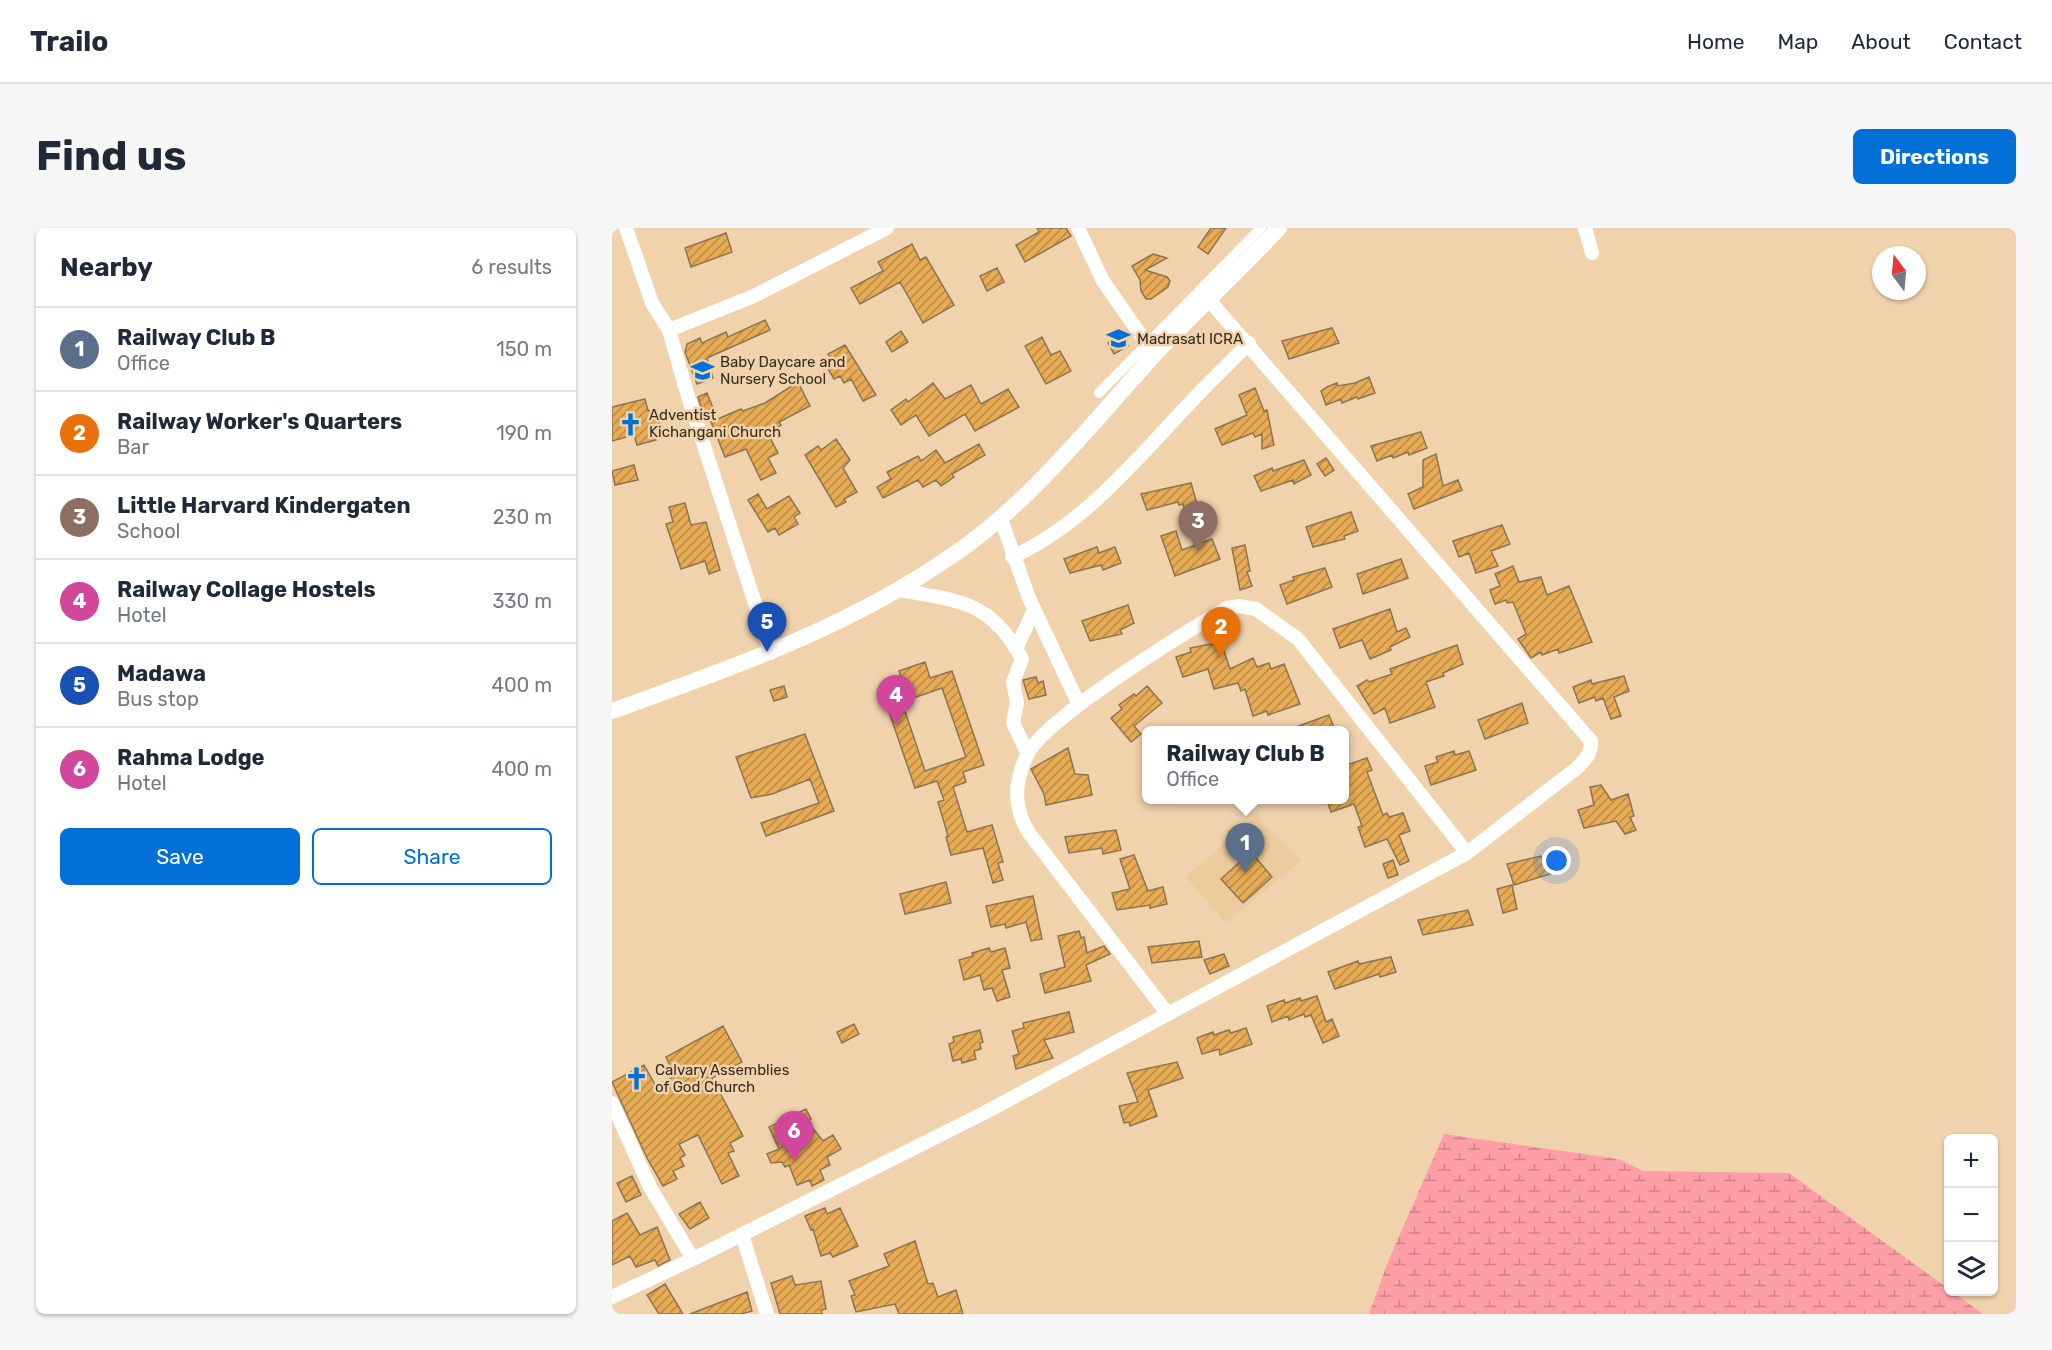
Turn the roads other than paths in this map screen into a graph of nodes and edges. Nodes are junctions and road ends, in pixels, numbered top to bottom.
1 (626, 228) edge
2 (1078, 228) edge
3 (1261, 228) edge
4 (1280, 228) edge
5 (1585, 228) edge
6 (878, 230) edge
7 (1592, 253) dead end
8 (1209, 300) junction
9 (669, 330) junction
10 (1249, 343) junction
11 (1152, 348) junction
12 (1100, 393) dead end
13 (1000, 519) junction
14 (1012, 556) junction
15 (900, 590) junction
16 (1034, 610) junction
17 (1016, 649) junction
18 (771, 653) junction
19 (1079, 705) junction
20 (612, 711) edge
21 (1028, 754) junction
22 (1467, 853) junction
23 (1167, 1013) junction
24 (612, 1103) edge
25 (742, 1235) junction
26 (693, 1259) junction
27 (612, 1297) edge
28 (767, 1314) edge

1 - 9 street
2 - 11 street
3 - 11 street
4 - 8 street
5 - 7 street
6 - 9 street
8 - 10 street
8 - 11 street
9 - 18 street
10 - 14 street
10 - 22 street
11 - 12 street
11 - 13 street
13 - 14 street
13 - 15 street
14 - 16 street
15 - 17 street
15 - 18 street
16 - 17 street
16 - 19 street
17 - 21 street
18 - 20 street
19 - 21 street
19 - 22 street
21 - 23 street
22 - 23 street
23 - 25 street
24 - 26 street
25 - 26 street
25 - 28 street
26 - 27 street

